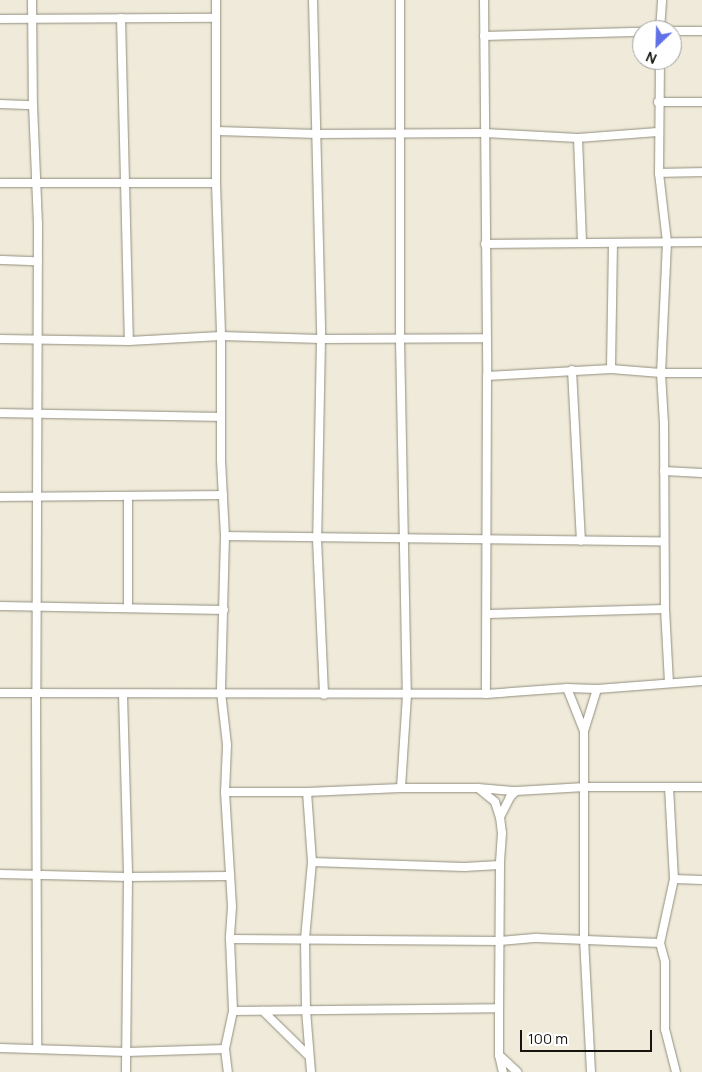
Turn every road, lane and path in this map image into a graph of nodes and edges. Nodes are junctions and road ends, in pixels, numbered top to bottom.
1 (32, 0) edge
2 (216, 0) edge
3 (313, 0) edge
4 (400, 0) edge
5 (484, 0) edge
6 (662, 0) edge
7 (121, 18) junction
8 (216, 18) junction
9 (0, 19) edge
10 (32, 19) junction
11 (661, 20) edge
12 (682, 31) edge
13 (702, 31) edge
14 (632, 32) edge
15 (484, 36) junction
16 (660, 70) edge
17 (658, 102) junction
18 (702, 102) edge
19 (0, 104) edge
20 (33, 105) junction
21 (217, 131) junction
22 (658, 132) junction
23 (485, 133) junction
24 (317, 134) junction
25 (398, 134) junction
26 (578, 138) junction
27 (702, 172) edge
28 (659, 173) junction
29 (124, 182) junction
30 (0, 183) edge
31 (37, 183) junction
32 (216, 183) junction
33 (667, 242) junction
34 (702, 242) edge
35 (582, 243) junction
36 (613, 243) junction
37 (485, 244) junction
38 (0, 260) edge
39 (38, 261) junction
40 (220, 336) junction
41 (400, 338) junction
42 (487, 338) junction
43 (0, 339) edge
44 (321, 339) junction
45 (36, 340) junction
46 (129, 341) junction
47 (611, 369) junction
48 (572, 370) junction
49 (661, 373) junction
50 (702, 373) edge
51 (488, 376) junction
52 (0, 413) edge
53 (37, 413) junction
54 (220, 417) junction
55 (664, 471) junction
56 (702, 473) edge
57 (223, 496) junction
58 (0, 497) edge
59 (37, 497) junction
60 (128, 498) junction
61 (225, 536) junction
62 (317, 539) junction
63 (403, 539) junction
64 (486, 540) junction
65 (664, 540) junction
66 (580, 541) junction
67 (0, 606) edge
68 (38, 606) junction
69 (128, 607) junction
70 (224, 610) junction
71 (664, 610) junction
72 (488, 614) junction
73 (702, 681) edge
74 (669, 683) junction
75 (568, 688) junction
76 (597, 689) junction
77 (221, 692) junction
78 (0, 693) edge
79 (36, 694) junction
80 (123, 694) junction
81 (486, 694) junction
82 (324, 695) junction
83 (406, 695) junction
84 (584, 731) junction
85 (585, 787) junction
86 (669, 787) junction
87 (702, 787) edge
88 (401, 788) junction
89 (478, 788) junction
90 (516, 791) junction
91 (225, 792) junction
92 (307, 792) junction
93 (500, 817) junction
94 (312, 862) junction
95 (500, 865) junction
96 (0, 874) edge
97 (37, 874) junction
98 (230, 876) junction
99 (128, 877) junction
100 (674, 879) junction
101 (702, 880) edge
102 (230, 939) junction
103 (305, 939) junction
104 (584, 939) junction
105 (500, 941) junction
106 (660, 943) junction
107 (499, 1008) junction
108 (306, 1010) junction
109 (233, 1011) junction
110 (263, 1011) junction
111 (0, 1048) edge
112 (37, 1048) junction
113 (225, 1049) junction
114 (127, 1052) junction
115 (499, 1055) junction
116 (309, 1056) junction
117 (126, 1072) edge
118 (228, 1072) edge
119 (311, 1072) edge
120 (503, 1072) edge
121 (517, 1072) edge
122 (591, 1072) edge
123 (676, 1072) edge

1 - 10 street
2 - 8 street
3 - 24 street
4 - 25 street
5 - 15 street
6 - 11 street
7 - 8 street
7 - 10 street
7 - 29 street
8 - 21 street
9 - 10 street
10 - 20 street
12 - 13 street
14 - 15 street
15 - 23 street
16 - 17 street
17 - 18 street
17 - 22 street
19 - 20 street
20 - 31 street
21 - 24 street
21 - 32 street
22 - 26 street
22 - 28 street
23 - 25 street
23 - 26 street
23 - 37 street
24 - 25 street
24 - 44 street
25 - 41 street
26 - 35 street
27 - 28 street
28 - 33 street
29 - 31 street
29 - 32 street
29 - 46 street
30 - 31 street
31 - 39 street
32 - 40 street
33 - 34 street
33 - 36 street
33 - 49 street
35 - 36 street
35 - 37 street
36 - 47 street
37 - 42 street
38 - 39 street
39 - 45 street
40 - 44 street
40 - 46 street
40 - 54 street
41 - 42 street
41 - 44 street
41 - 63 street
42 - 51 street
43 - 45 street
44 - 62 street
45 - 46 street
45 - 53 street
47 - 48 street
47 - 49 street
48 - 51 street
48 - 66 street
49 - 50 street
49 - 55 street
51 - 64 street
52 - 53 street
53 - 54 street
53 - 59 street
54 - 57 street
55 - 56 street
55 - 65 street
57 - 60 street
57 - 61 street
58 - 59 street
59 - 60 street
59 - 68 street
60 - 69 street
61 - 62 street
61 - 70 street
62 - 63 street
62 - 82 street
63 - 64 street
63 - 83 street
64 - 66 street
64 - 72 street
65 - 66 street
65 - 71 street
67 - 68 street
68 - 69 street
68 - 79 street
69 - 70 street
70 - 77 street
71 - 72 street
71 - 74 street
72 - 81 street
73 - 74 street
74 - 76 street
75 - 76 street
75 - 81 street
75 - 84 street
76 - 84 street
77 - 80 street
77 - 82 street
77 - 91 street
78 - 79 street
79 - 80 street
79 - 97 street
80 - 99 street
81 - 83 street
82 - 83 street
83 - 88 street
84 - 85 street
85 - 86 street
85 - 90 street
85 - 104 street
86 - 87 street
86 - 100 street
88 - 89 street
88 - 92 street
89 - 90 street
89 - 93 street
90 - 93 street
91 - 92 street
91 - 98 street
92 - 94 street
93 - 95 street
94 - 95 street
94 - 103 street
95 - 105 street
96 - 97 street
97 - 99 street
97 - 112 street
98 - 99 street
98 - 102 street
99 - 114 street
100 - 101 street
100 - 106 street
102 - 103 street
102 - 109 street
103 - 105 street
103 - 108 street
104 - 105 street
104 - 106 street
104 - 122 street
105 - 107 street
106 - 123 street
107 - 108 street
107 - 115 street
108 - 110 street
108 - 116 street
109 - 110 street
109 - 113 street
110 - 116 street
111 - 112 street
112 - 114 street
113 - 114 street
113 - 118 street
114 - 117 street
115 - 120 street
115 - 121 street
116 - 119 street

